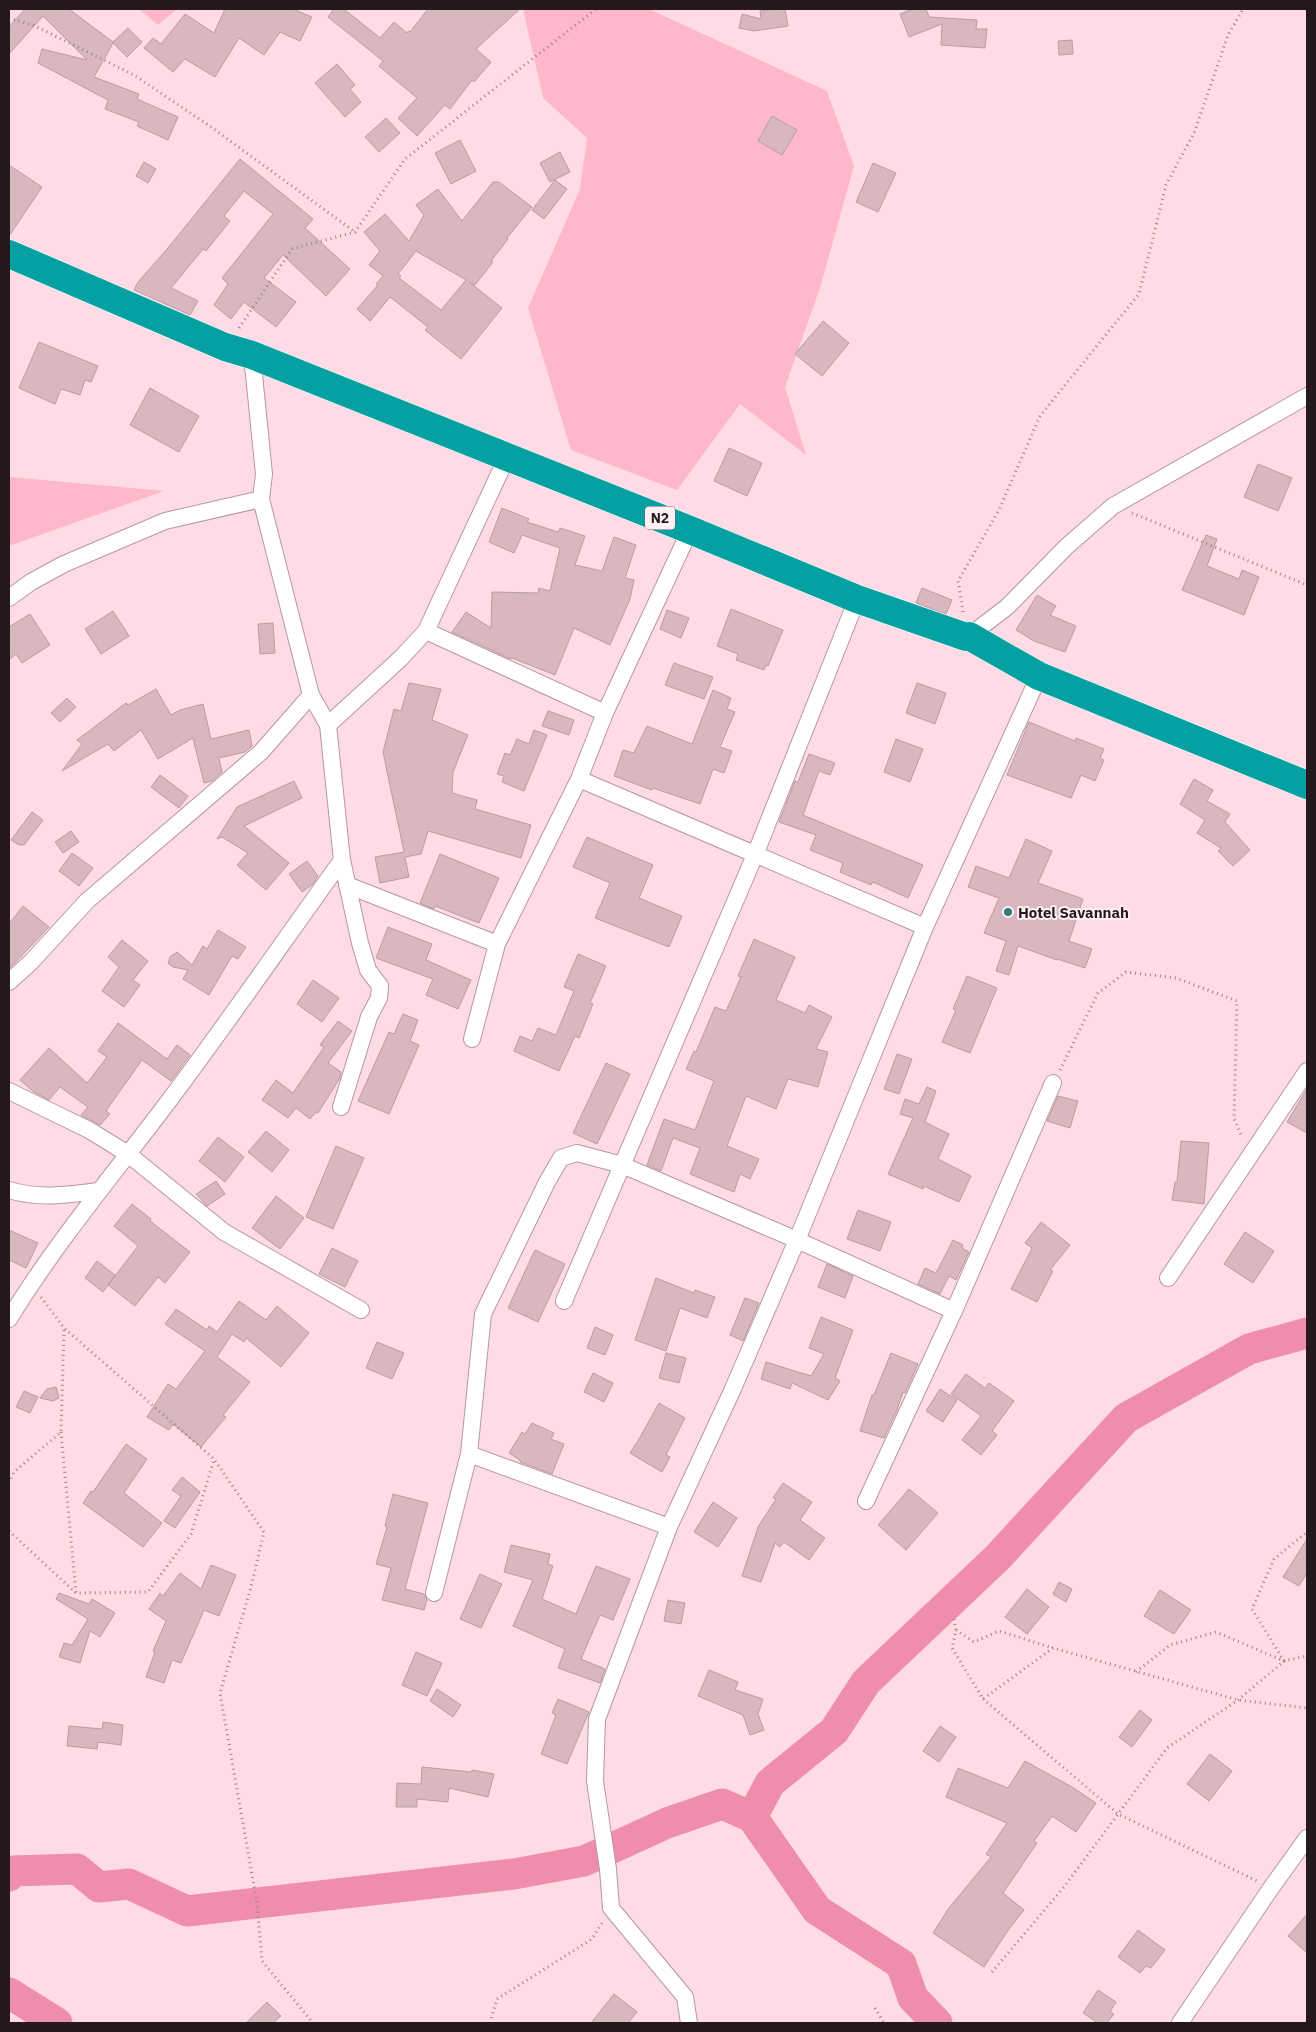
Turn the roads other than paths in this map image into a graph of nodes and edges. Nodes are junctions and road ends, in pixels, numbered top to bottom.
1 (9, 254) edge
2 (252, 355) junction
3 (1307, 396) edge
4 (507, 457) junction
5 (262, 499) junction
6 (690, 530) junction
7 (9, 598) edge
8 (857, 599) junction
9 (426, 631) junction
10 (968, 636) junction
11 (1039, 676) junction
12 (311, 695) junction
13 (605, 713) junction
14 (328, 725) junction
15 (579, 779) junction
16 (1307, 785) edge
17 (755, 855) junction
18 (342, 860) junction
19 (348, 885) junction
20 (925, 926) junction
21 (497, 944) junction
22 (9, 982) edge
23 (472, 1040) dead end
24 (1307, 1071) edge
25 (1054, 1083) road end
26 (9, 1091) edge
27 (340, 1107) dead end
28 (128, 1154) junction
29 (622, 1165) junction
30 (9, 1190) edge
31 (97, 1191) junction
32 (797, 1240) junction
33 (1168, 1278) dead end
34 (564, 1301) dead end
35 (361, 1310) dead end
36 (954, 1311) junction
37 (9, 1319) edge
38 (469, 1454) junction
39 (866, 1501) dead end
40 (669, 1527) junction
41 (434, 1593) dead end
42 (1307, 1838) edge
43 (689, 2023) edge
44 (1180, 2023) edge

1 - 2 highway, N2
2 - 4 highway, N2
2 - 5 street
3 - 10 street
4 - 6 highway, N2
4 - 9 street
5 - 7 street
5 - 12 street
6 - 8 highway, N2
6 - 13 street
8 - 10 highway, N2
8 - 17 street
9 - 13 street
9 - 14 street
10 - 11 highway, N2
11 - 16 highway, N2
11 - 20 street
12 - 14 street
12 - 22 street
13 - 15 street
14 - 18 street
15 - 17 street
15 - 21 street
17 - 20 street
17 - 29 street
18 - 19 street
18 - 28 street
19 - 21 street
19 - 27 street
20 - 32 street
21 - 23 street
24 - 33 street
25 - 36 street
26 - 28 street
28 - 31 street
28 - 35 street
29 - 32 street
29 - 34 street
29 - 38 street
30 - 31 street
31 - 37 street
32 - 36 street
32 - 40 street
36 - 39 street
38 - 40 street
38 - 41 street
40 - 43 street
42 - 44 street

